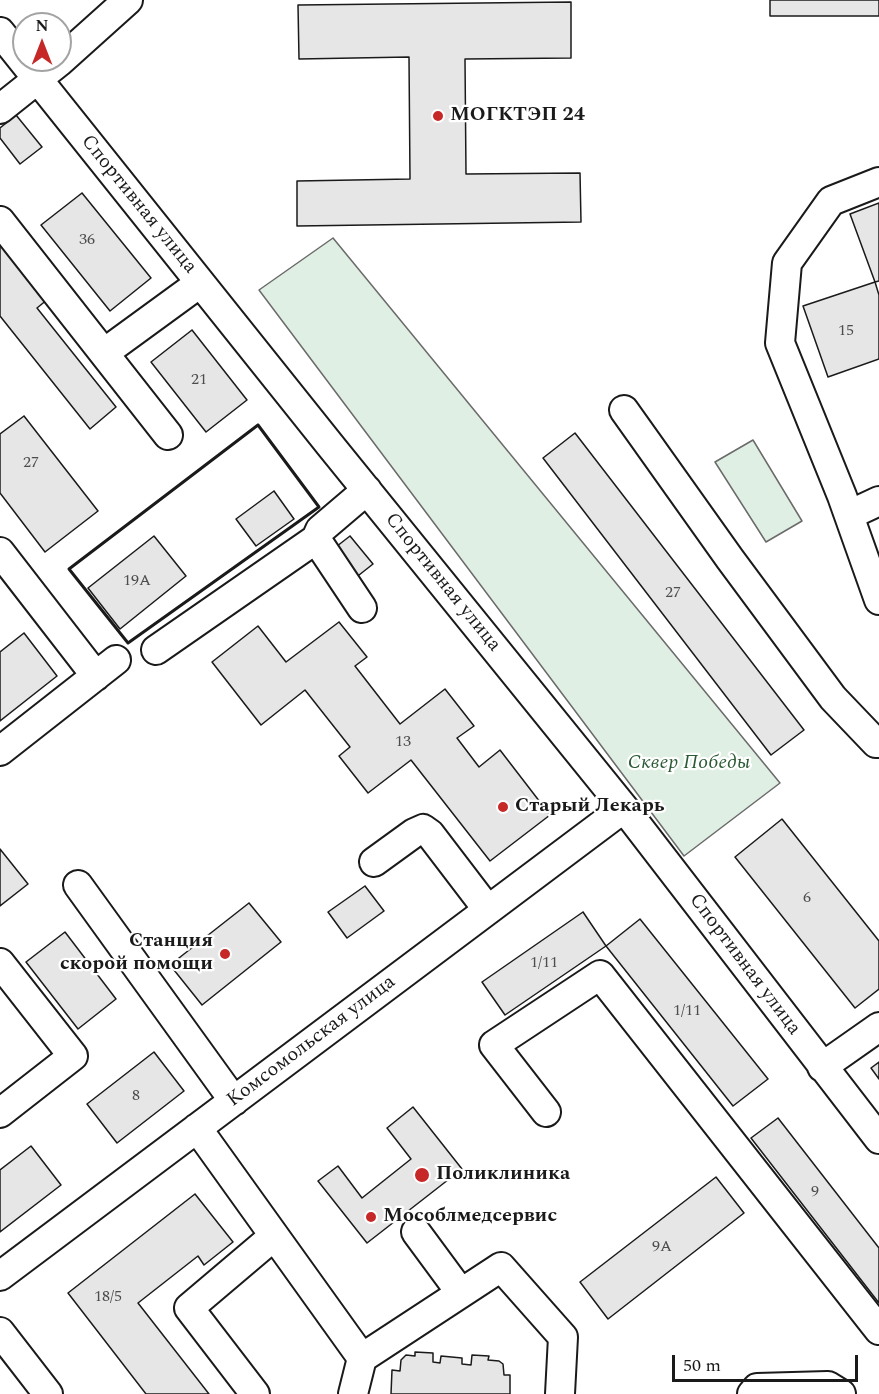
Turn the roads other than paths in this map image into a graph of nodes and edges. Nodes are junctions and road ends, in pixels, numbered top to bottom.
1 (128, 0) edge
2 (0, 32) edge
3 (37, 79) junction
4 (0, 109) edge
5 (879, 182) edge
6 (0, 221) edge
7 (200, 283) junction
8 (104, 353) junction
9 (624, 410) dead end
10 (168, 435) dead end
11 (367, 490) junction
12 (879, 501) edge
13 (849, 515) junction
14 (316, 539) junction
15 (0, 552) edge
16 (879, 600) edge
17 (362, 608) dead end
18 (156, 650) dead end
19 (879, 743) edge
20 (0, 751) edge
21 (624, 808) junction
22 (374, 862) dead end
23 (78, 885) dead end
24 (488, 910) junction
25 (0, 963) edge
26 (879, 1026) edge
27 (822, 1067) junction
28 (234, 1101) junction
29 (546, 1112) dead end
30 (0, 1113) edge
31 (197, 1128) junction
32 (879, 1139) edge
33 (416, 1232) dead end
34 (274, 1236) junction
35 (0, 1276) edge
36 (461, 1293) junction
37 (879, 1330) edge
38 (0, 1332) edge
39 (362, 1358) junction
40 (48, 1394) edge
41 (255, 1394) edge
42 (353, 1394) edge
43 (560, 1394) edge
44 (752, 1394) edge
45 (841, 1394) edge

1 - 3 street
2 - 3 street, Спортивная улица
3 - 4 street
3 - 7 street, Спортивная улица
5 - 13 street
6 - 8 street
7 - 8 street
7 - 11 street, Спортивная улица
8 - 10 street
9 - 19 street
11 - 14 street
11 - 21 street, Спортивная улица
12 - 13 street
13 - 16 street
14 - 17 street
14 - 18 street
15 - 20 street
21 - 24 street, Комсомольская улица
21 - 27 street, Спортивная улица
22 - 24 street
23 - 28 street
24 - 28 street, Комсомольская улица
25 - 30 street
26 - 27 street
27 - 32 street, Спортивная улица
28 - 31 street, Комсомольская улица
29 - 37 street
31 - 34 street
31 - 35 street, Комсомольская улица
33 - 36 street
34 - 39 street
34 - 41 street
36 - 39 street
36 - 43 street
38 - 40 street
39 - 42 street
44 - 45 street

